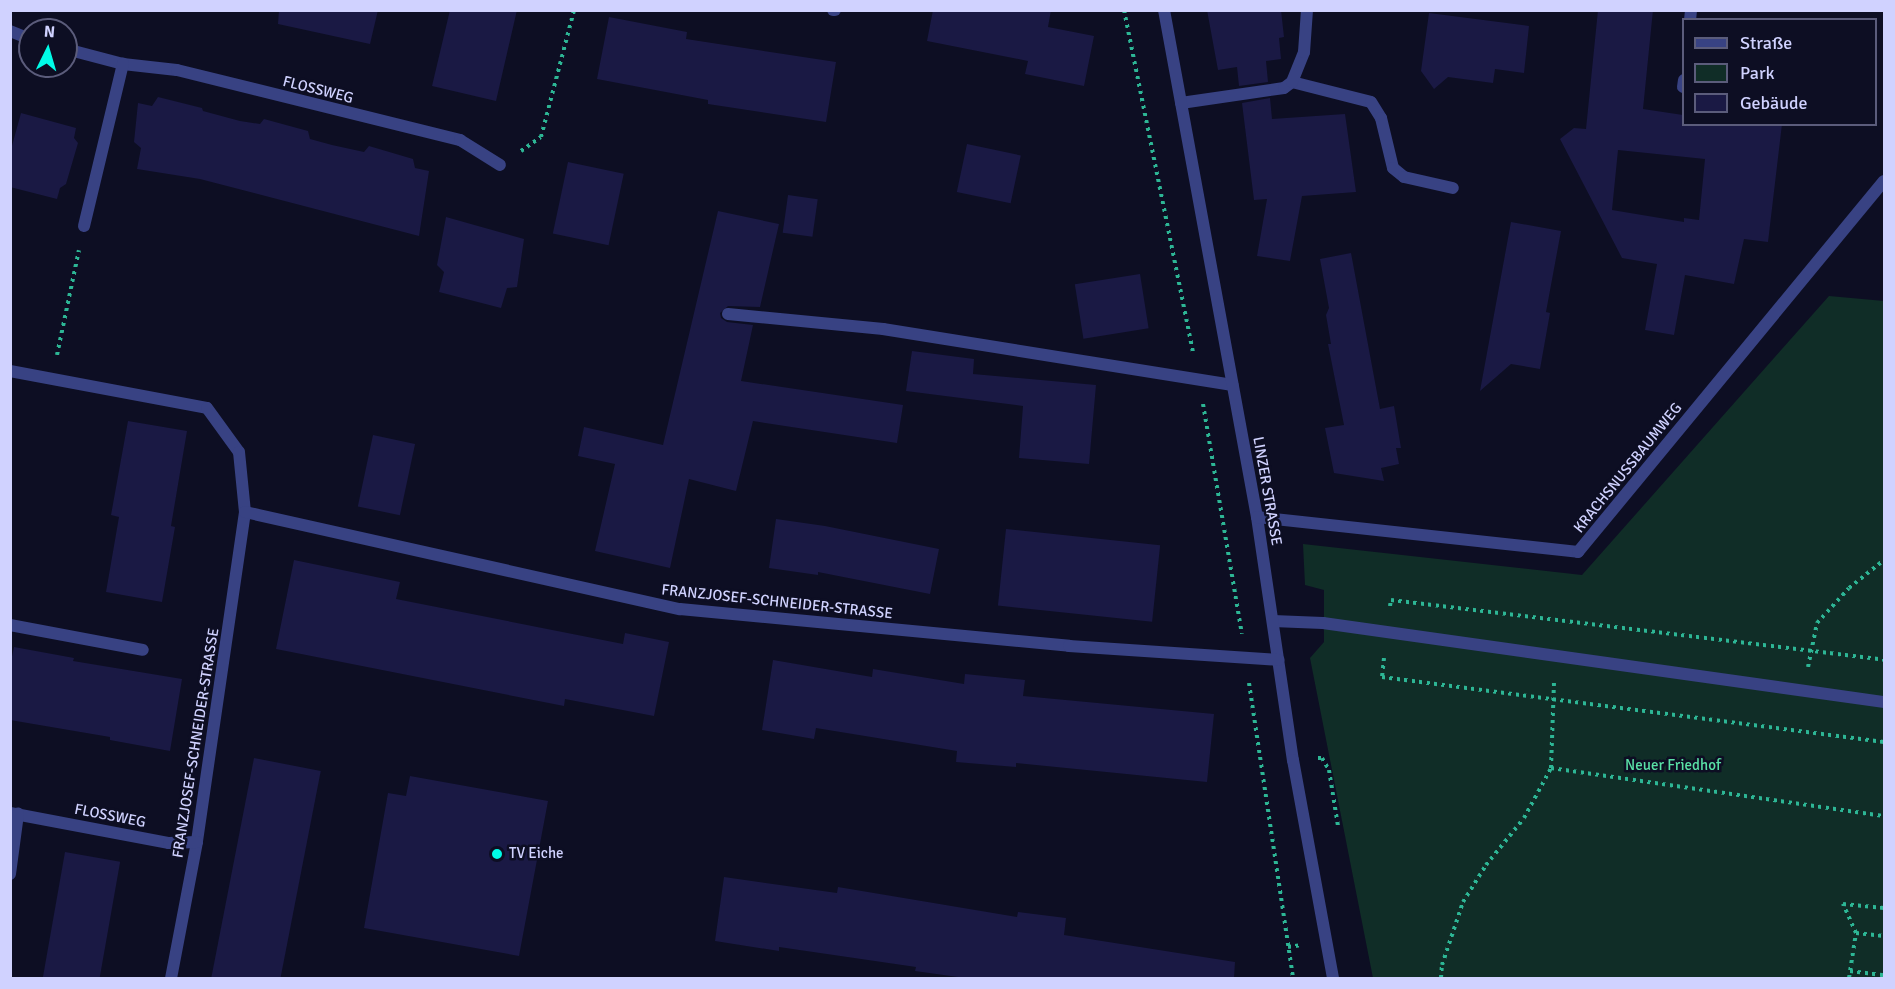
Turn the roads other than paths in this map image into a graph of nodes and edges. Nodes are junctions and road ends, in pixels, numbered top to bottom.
1 (1164, 10) edge
2 (1307, 10) edge
3 (78, 52) edge
4 (123, 64) junction
5 (1292, 82) junction
6 (1181, 103) junction
7 (500, 165) road end
8 (1884, 181) edge
9 (1454, 188) dead end
10 (84, 226) road end
11 (728, 314) dead end
12 (10, 370) edge
13 (1233, 385) junction
14 (245, 512) junction
15 (1257, 518) junction
16 (1273, 621) junction
17 (10, 625) edge
18 (143, 650) dead end
19 (1279, 660) junction
20 (1884, 702) edge
21 (14, 814) edge
22 (197, 842) junction
23 (10, 874) edge
24 (171, 978) edge
25 (1333, 978) edge

1 - 6 street, LINZER STRASSE
2 - 5 street
3 - 4 street, FLOSSWEG
4 - 7 street, FLOSSWEG
4 - 10 street
5 - 6 street
5 - 9 street
6 - 13 street, LINZER STRASSE
8 - 15 street, KRACHSNUSSBAUMWEG
11 - 13 street
12 - 14 street, FRANZJOSEF-SCHNEIDER-STRASSE
13 - 15 street, LINZER STRASSE
14 - 19 street, FRANZJOSEF-SCHNEIDER-STRASSE
14 - 22 street, FRANZJOSEF-SCHNEIDER-STRASSE
15 - 16 street, LINZER STRASSE
16 - 19 street, LINZER STRASSE
16 - 20 street
17 - 18 street
19 - 25 street, LINZER STRASSE
21 - 22 street, FLOSSWEG
21 - 23 street, FLOSSWEG
22 - 24 street, FRANZJOSEF-SCHNEIDER-STRASSE

